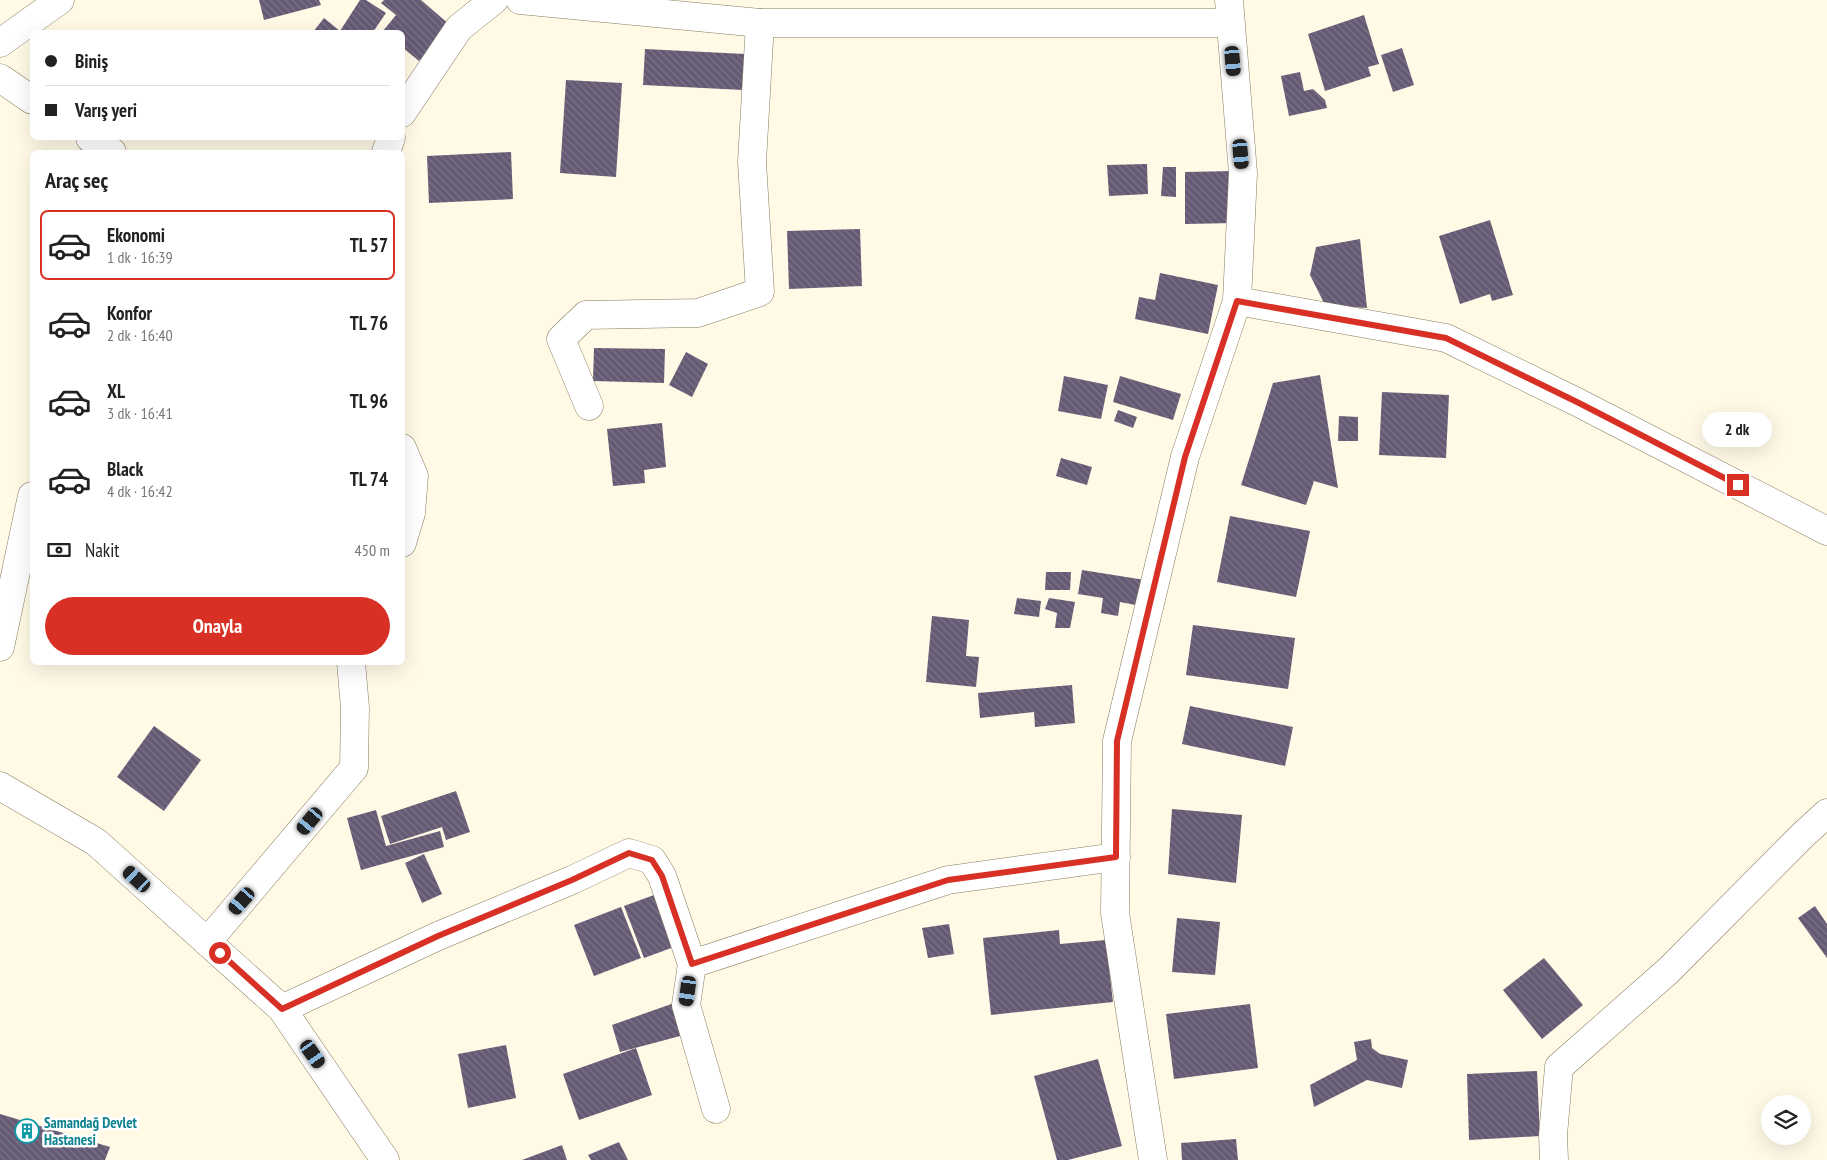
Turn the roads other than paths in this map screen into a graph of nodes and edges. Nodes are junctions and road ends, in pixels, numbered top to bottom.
1 (60, 0) edge
2 (494, 0) edge
3 (520, 0) edge
4 (1230, 12) edge
5 (760, 23) junction
6 (0, 43) edge
7 (0, 78) edge
8 (30, 99) edge
9 (405, 109) edge
10 (93, 140) edge
11 (109, 150) edge
12 (1237, 301) junction
13 (589, 406) dead end
14 (405, 455) edge
15 (30, 505) edge
16 (1827, 531) edge
17 (405, 534) edge
18 (0, 647) edge
19 (351, 665) edge
20 (0, 786) edge
21 (1827, 814) edge
22 (1116, 857) junction
23 (207, 942) junction
24 (692, 964) junction
25 (282, 1009) junction
26 (716, 1109) dead end
27 (385, 1160) edge
28 (1154, 1160) edge
29 (1554, 1160) edge

1 - 6 street
2 - 9 street
3 - 5 street
4 - 5 street
4 - 12 street
5 - 13 street
7 - 8 street
10 - 11 street
12 - 16 street
12 - 22 street
14 - 17 street
15 - 18 street
19 - 23 street
20 - 23 street
21 - 29 street
22 - 24 street
22 - 28 street
23 - 25 street
24 - 25 street
24 - 26 street
25 - 27 street

